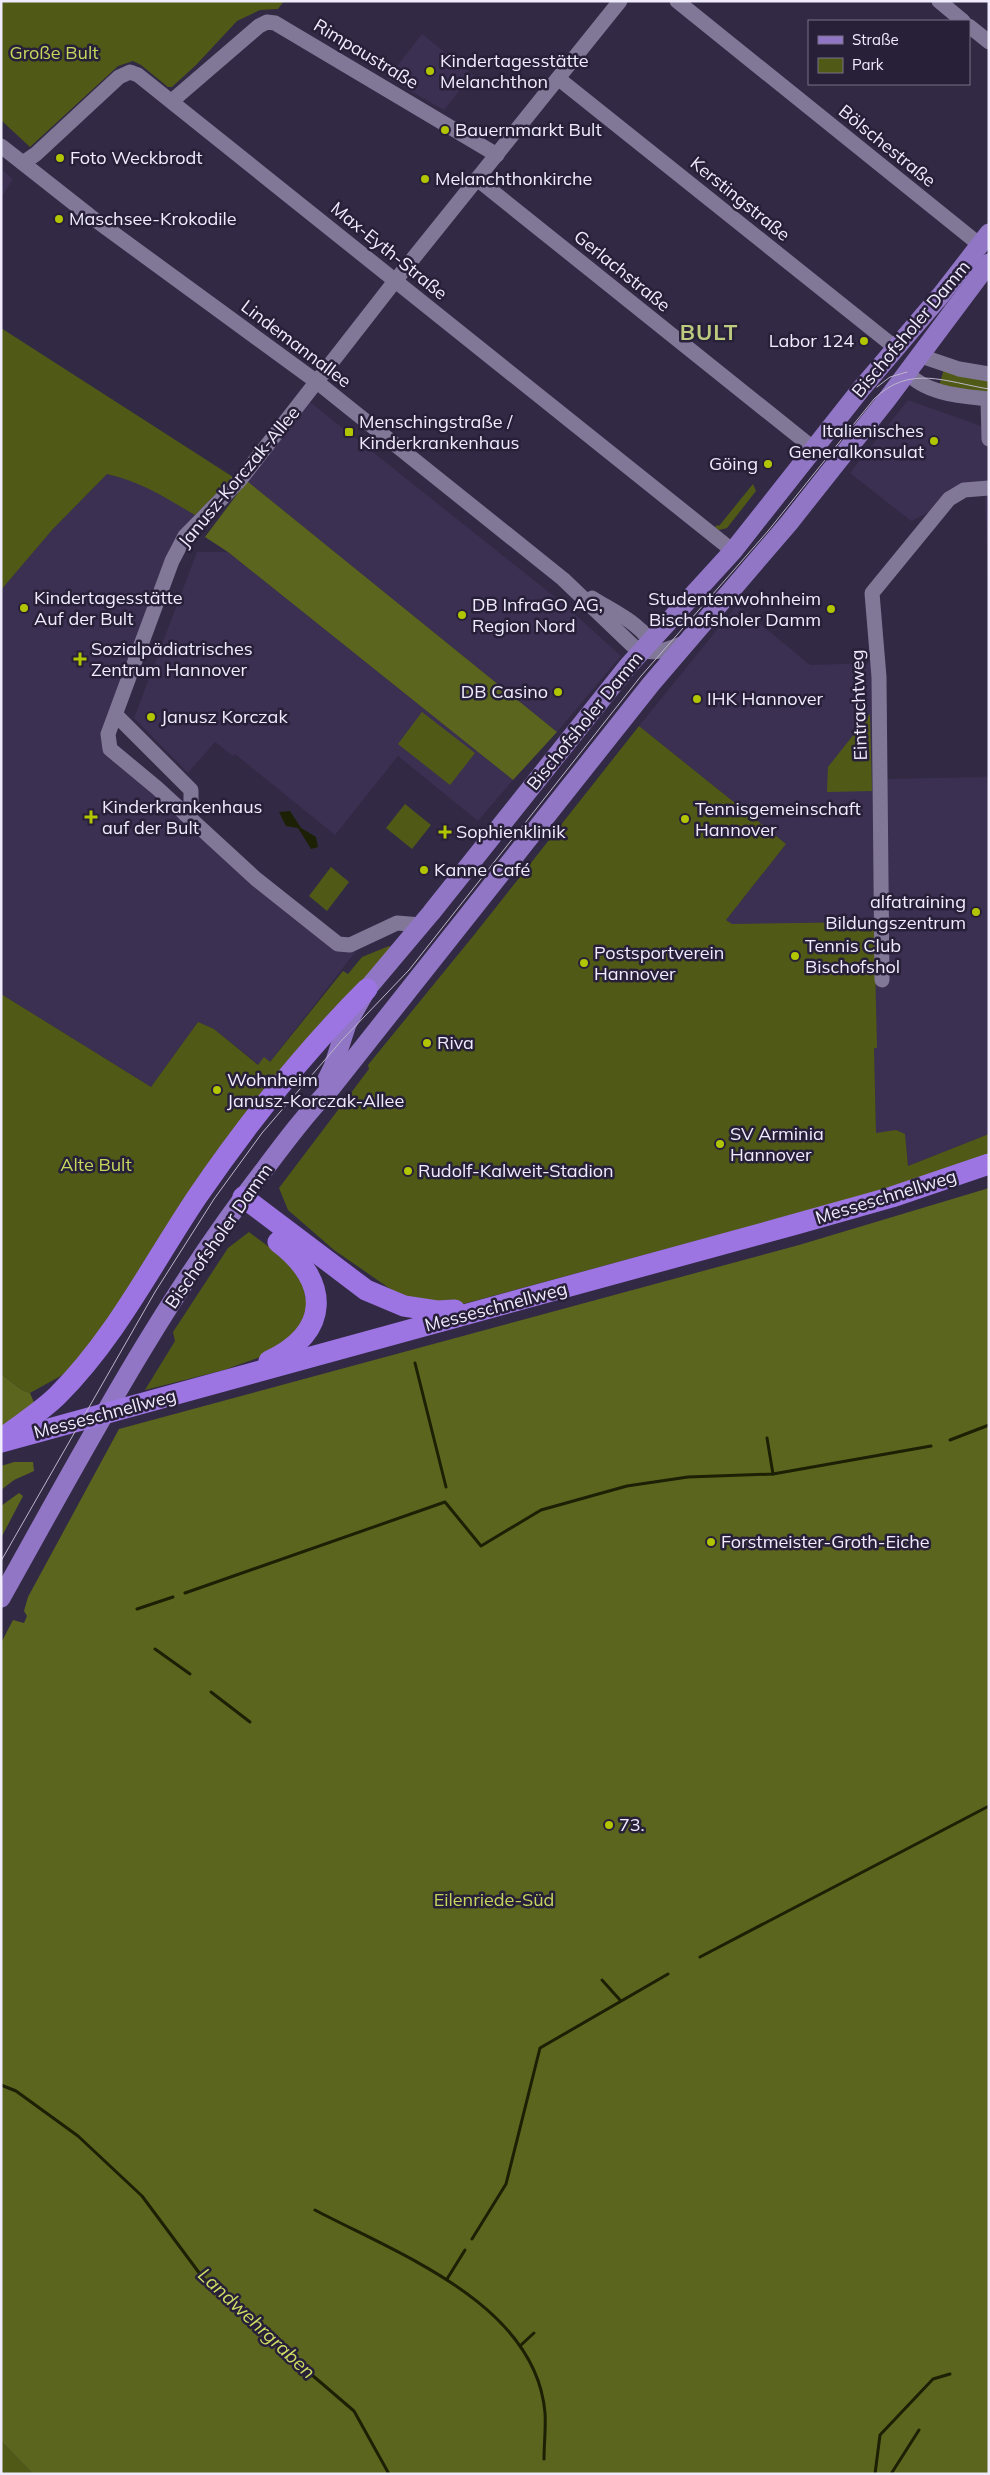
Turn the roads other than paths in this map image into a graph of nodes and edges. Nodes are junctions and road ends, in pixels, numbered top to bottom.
1 (620, 1) edge
2 (677, 1) edge
3 (939, 1) edge
4 (963, 20) edge
5 (970, 27) edge
6 (989, 42) edge
7 (559, 79) junction
8 (173, 100) junction
9 (1, 146) edge
10 (498, 155) junction
11 (23, 163) junction
12 (477, 179) junction
13 (984, 239) edge
14 (989, 263) edge
15 (395, 281) junction
16 (897, 349) junction
17 (918, 355) junction
18 (906, 372) junction
19 (989, 374) edge
20 (317, 382) junction
21 (988, 399) edge
22 (989, 439) edge
23 (813, 448) junction
24 (989, 488) edge
25 (733, 551) junction
26 (687, 642) junction
27 (649, 648) junction
28 (656, 678) junction
29 (116, 715) junction
30 (185, 814) junction
31 (421, 925) junction
32 (446, 944) junction
33 (882, 980) dead end
34 (367, 989) junction
35 (308, 1113) junction
36 (989, 1164) edge
37 (989, 1179) edge
38 (238, 1203) junction
39 (504, 1304) junction
40 (229, 1380) junction
41 (1, 1440) edge
42 (1, 1454) edge
43 (1, 1598) edge

1 - 7 street, Janusz-Korczak-Allee
2 - 13 street, Bölschestraße
3 - 4 street
5 - 6 street
7 - 10 street, Janusz-Korczak-Allee
7 - 16 street, Kerstingstraße
8 - 10 street, Rimpaustraße
8 - 11 street, Max-Eyth-Straße
8 - 15 street, Max-Eyth-Straße
9 - 11 street, Lindemannallee
10 - 12 street, Janusz-Korczak-Allee
11 - 20 street, Lindemannallee
12 - 15 street, Janusz-Korczak-Allee
12 - 23 street, Gerlachstraße
13 - 16 main road, Bischofsholer Damm
14 - 17 main road, Bischofsholer Damm
15 - 20 street, Janusz-Korczak-Allee
15 - 25 street, Max-Eyth-Straße
16 - 17 main road
16 - 18 main road
16 - 23 main road, Bischofsholer Damm
17 - 18 main road, Bischofsholer Damm
17 - 19 street
18 - 21 street
18 - 26 main road, Bischofsholer Damm
20 - 27 street, Lindemannallee
20 - 29 street, Janusz-Korczak-Allee
21 - 22 street
23 - 25 main road, Bischofsholer Damm
24 - 33 street, Eintrachtweg
25 - 27 main road, Bischofsholer Damm
26 - 27 street
26 - 28 main road, Bischofsholer Damm
27 - 28 street
27 - 31 main road, Bischofsholer Damm
28 - 32 main road, Bischofsholer Damm
29 - 30 street
29 - 30 street, Janusz-Korczak-Allee
30 - 31 street, Janusz-Korczak-Allee
31 - 32 main road
31 - 34 main road, Bischofsholer Damm
32 - 35 main road, Bischofsholer Damm
34 - 35 main road, Bischofsholer Damm
34 - 41 highway
35 - 38 main road, Bischofsholer Damm
36 - 39 highway, Messeschnellweg
37 - 42 highway, Messeschnellweg
38 - 39 highway
38 - 40 highway
38 - 43 main road, Bischofsholer Damm
39 - 40 highway, Messeschnellweg
40 - 41 highway, Messeschnellweg

